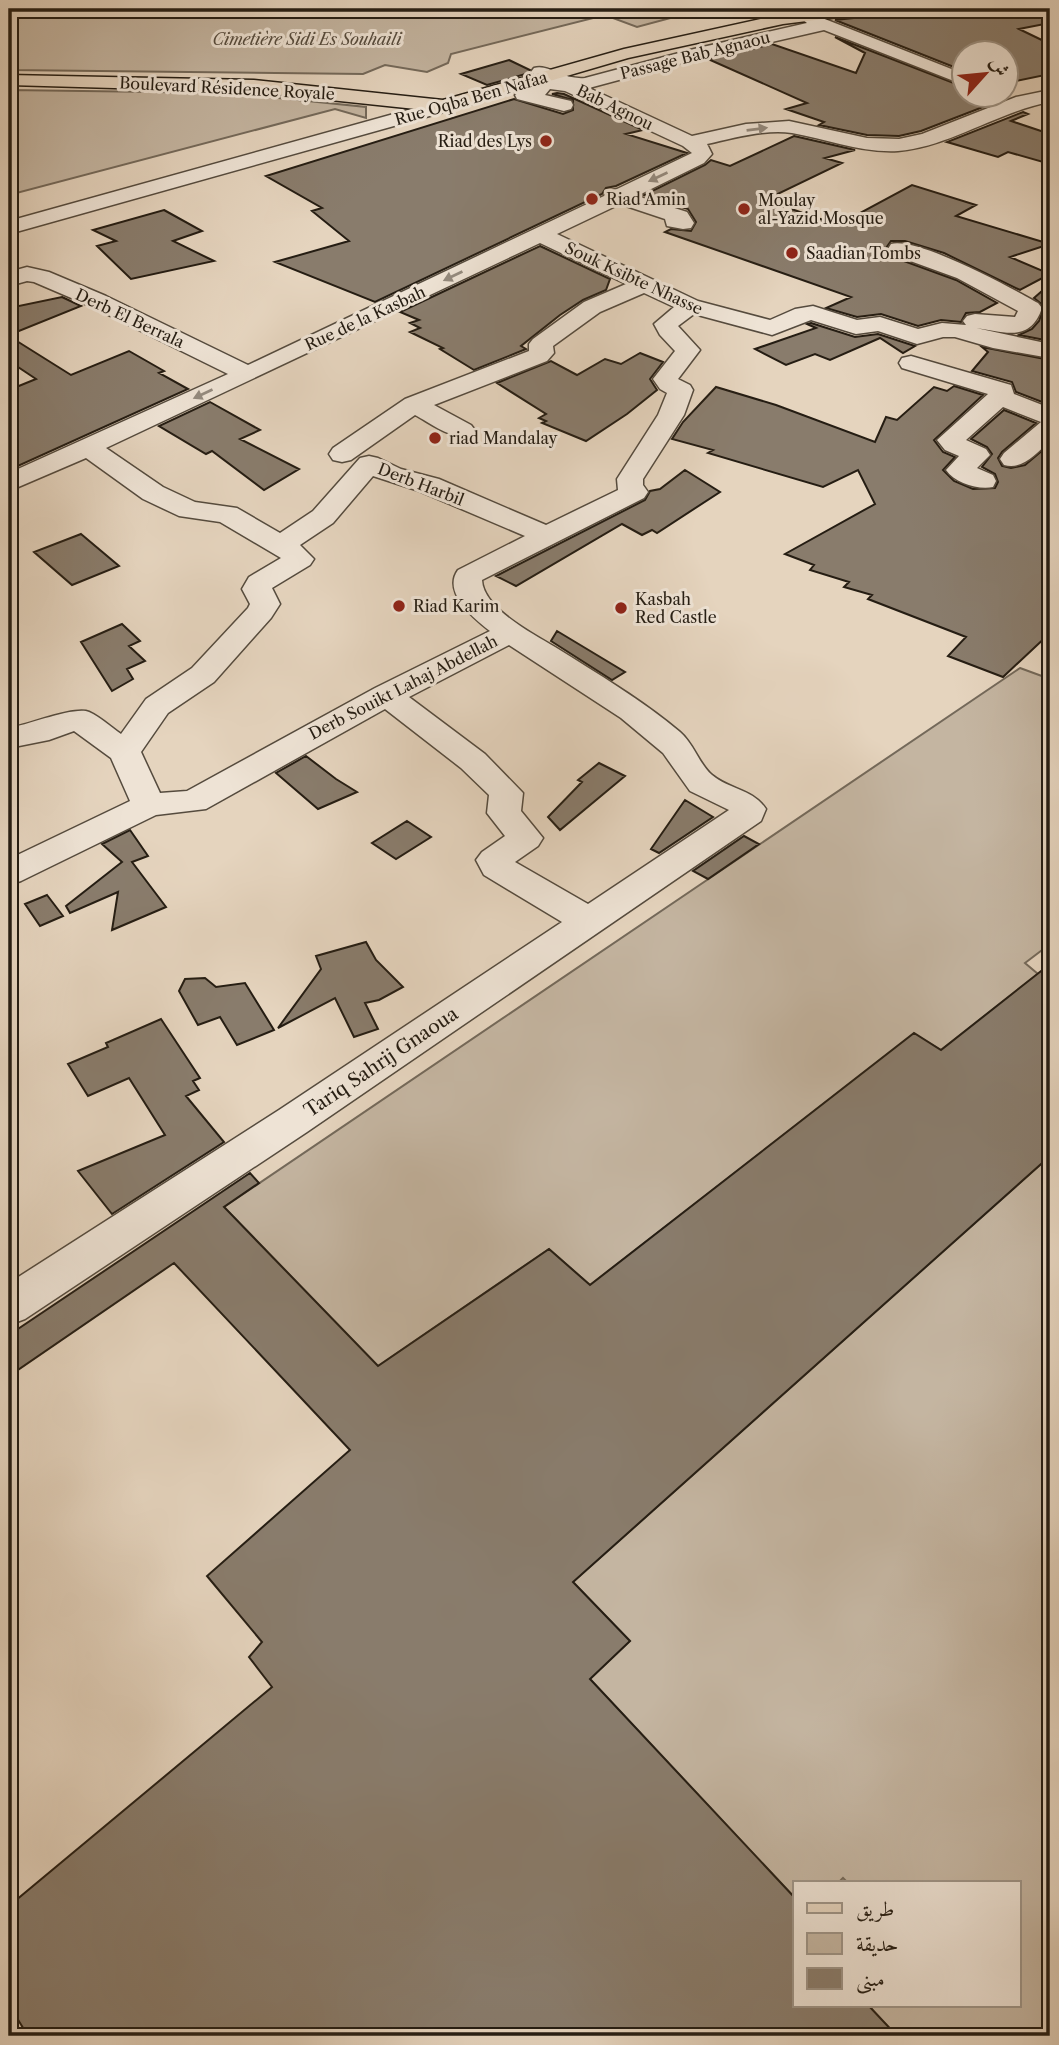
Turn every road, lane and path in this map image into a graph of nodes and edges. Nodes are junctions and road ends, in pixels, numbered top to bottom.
1 (756, 9) edge
2 (863, 9) edge
3 (1045, 9) edge
4 (1050, 11) edge
5 (783, 19) junction
6 (691, 21) dead end
7 (815, 21) junction
8 (950, 74) edge
9 (553, 77) junction
10 (9, 80) edge
11 (1050, 96) edge
12 (1020, 101) edge
13 (1023, 102) junction
14 (435, 105) junction
15 (1050, 111) edge
16 (583, 113) dead end
17 (690, 142) junction
18 (615, 195) junction
19 (683, 223) dead end
20 (9, 228) edge
21 (539, 234) junction
22 (899, 249) dead end
23 (9, 279) edge
24 (643, 285) junction
25 (690, 306) junction
26 (1026, 320) junction
27 (880, 324) junction
28 (1050, 335) edge
29 (1050, 351) edge
30 (912, 355) junction
31 (248, 374) junction
32 (1000, 397) junction
33 (414, 404) junction
34 (1050, 417) edge
35 (1050, 428) edge
36 (462, 430) dead end
37 (86, 446) junction
38 (342, 454) dead end
39 (1013, 459) dead end
40 (984, 481) dead end
41 (9, 483) edge
42 (545, 535) junction
43 (281, 545) junction
44 (510, 632) junction
45 (386, 695) junction
46 (9, 738) edge
47 (125, 752) junction
48 (149, 805) junction
49 (9, 873) edge
50 (590, 922) junction
51 (9, 1306) edge

1 - 5 main road
2 - 7 main road, Rue Oqba Ben Nafaa
3 - 4 street
5 - 7 main road, Rue Oqba Ben Nafaa
5 - 9 main road, Rue Oqba Ben Nafaa
6 - 9 main road, Rue Oqba Ben Nafaa
7 - 8 street
7 - 9 street, Passage Bab Agnaou
9 - 14 main road, Rue Oqba Ben Nafaa
9 - 16 street, Passage Bab Agnaou
9 - 17 street, Bab Agnou
10 - 14 main road, Boulevard Résidence Royale
11 - 13 street
12 - 13 street
13 - 15 street
17 -> 13 street
14 - 20 street, Rue Oqba Ben Nafaa
17 -> 18 street, Rue de la Kasbah
18 - 19 street
18 - 21 street, Rue de la Kasbah
21 - 24 street, Souk Ksibte Nhasse
21 -> 31 street, Rue de la Kasbah
22 - 26 street
23 - 31 street, Derb El Berrala
24 - 25 street, Souk Ksibte Nhasse
24 - 33 street
25 - 27 street, Souk Ksibte Nhasse
25 - 42 street, Derb Souikt Lahaj Abdellah
26 - 27 street
26 - 28 street
27 - 30 street
29 - 30 street
30 - 32 street
31 -> 37 street, Rue de la Kasbah
32 - 34 street
32 - 40 street
33 - 36 street
33 - 38 street
35 - 39 street
37 - 41 street, Rue de la Kasbah
37 - 43 street
42 - 43 street, Derb Harbil
42 - 44 street, Derb Souikt Lahaj Abdellah
43 - 47 street
44 - 45 street, Derb Souikt Lahaj Abdellah
44 - 50 street, Tariq Sahrij Gnaoua
45 - 48 street, Derb Souikt Lahaj Abdellah
45 - 50 street
46 - 47 street
47 - 48 street
48 - 49 street
50 - 51 street, Tariq Sahrij Gnaoua

